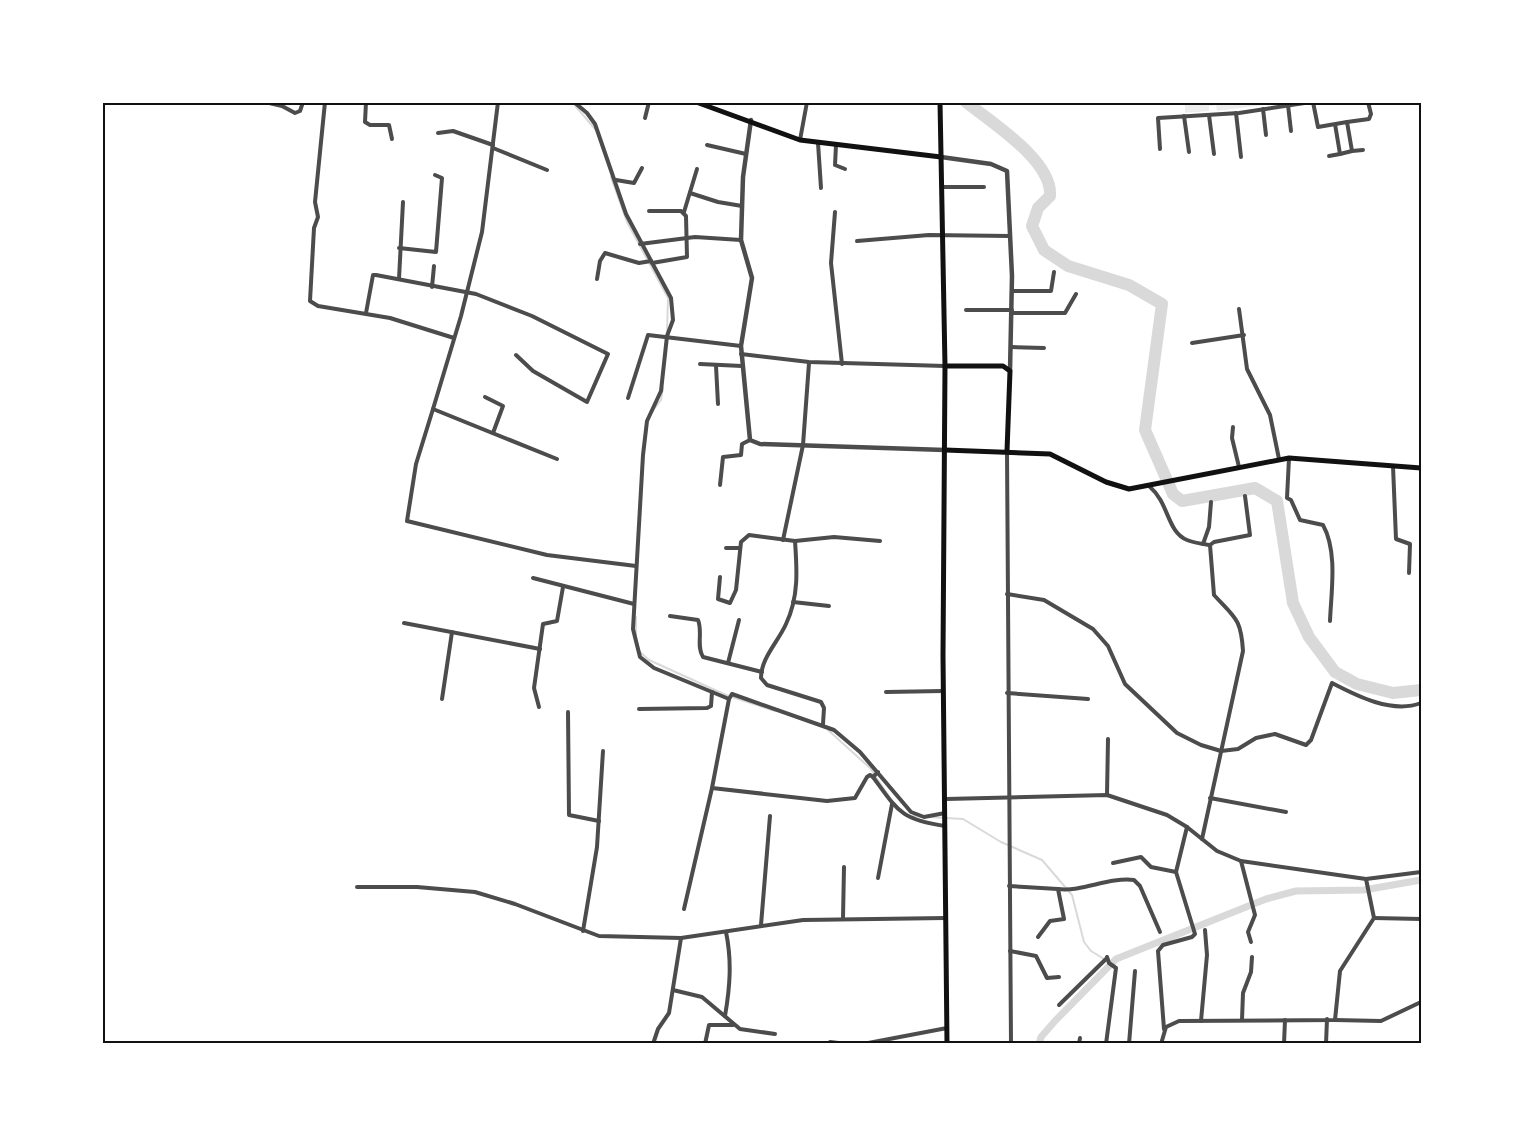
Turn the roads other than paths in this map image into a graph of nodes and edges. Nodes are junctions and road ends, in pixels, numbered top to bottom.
1 (265, 102) edge
2 (303, 102) edge
3 (325, 102) edge
4 (366, 102) edge
5 (498, 102) edge
6 (574, 102) edge
7 (649, 102) edge
8 (696, 102) edge
9 (807, 102) edge
10 (940, 102) edge
11 (1312, 102) edge
12 (1368, 102) edge
13 (1288, 105) junction
14 (1263, 109) junction
15 (1236, 113) junction
16 (1209, 115) junction
17 (1184, 116) junction
18 (645, 118) dead end
19 (751, 120) junction
20 (1347, 122) junction
21 (1335, 124) junction
22 (1291, 131) dead end
23 (438, 133) dead end
24 (1266, 135) dead end
25 (392, 139) dead end
26 (800, 140) junction
27 (818, 143) junction
28 (707, 145) dead end
29 (836, 145) junction
30 (493, 146) junction
31 (1160, 149) dead end
32 (1363, 150) dead end
33 (1189, 152) dead end
34 (1353, 152) junction
35 (1214, 153) dead end
36 (747, 154) junction
37 (1340, 154) junction
38 (1329, 156) dead end
39 (941, 157) junction
40 (1241, 157) dead end
41 (642, 168) dead end
42 (697, 169) dead end
43 (845, 169) dead end
44 (546, 170) dead end
45 (435, 175) dead end
46 (615, 180) junction
47 (942, 187) junction
48 (984, 187) dead end
49 (820, 188) dead end
50 (690, 193) junction
51 (403, 202) dead end
52 (742, 206) junction
53 (649, 212) dead end
54 (684, 212) junction
55 (835, 212) dead end
56 (942, 236) junction
57 (1010, 236) junction
58 (686, 237) junction
59 (741, 240) junction
60 (857, 241) dead end
61 (640, 244) junction
62 (399, 248) junction
63 (649, 263) junction
64 (434, 266) dead end
65 (1054, 272) dead end
66 (399, 279) junction
67 (597, 279) dead end
68 (432, 287) junction
69 (1012, 291) junction
70 (467, 293) junction
71 (1076, 294) dead end
72 (1239, 309) dead end
73 (966, 310) dead end
74 (1012, 312) junction
75 (366, 313) junction
76 (1244, 335) junction
77 (667, 336) junction
78 (454, 338) junction
79 (1192, 343) dead end
80 (741, 346) junction
81 (1011, 347) junction
82 (1044, 348) dead end
83 (741, 354) junction
84 (516, 355) dead end
85 (809, 363) junction
86 (700, 364) dead end
87 (842, 364) junction
88 (716, 366) junction
89 (742, 366) junction
90 (945, 366) junction
91 (1010, 371) junction
92 (485, 397) dead end
93 (628, 398) dead end
94 (718, 404) dead end
95 (433, 409) junction
96 (1233, 427) dead end
97 (493, 433) junction
98 (750, 440) junction
99 (803, 445) junction
100 (945, 450) junction
101 (1007, 451) junction
102 (1289, 458) junction
103 (557, 459) dead end
104 (1279, 459) junction
105 (1393, 465) junction
106 (1239, 467) junction
107 (1421, 468) edge
108 (720, 484) dead end
109 (1152, 486) junction
110 (1245, 496) dead end
111 (1211, 502) dead end
112 (783, 540) junction
113 (795, 541) junction
114 (880, 541) dead end
115 (1203, 544) junction
116 (1210, 545) junction
117 (726, 548) dead end
118 (740, 548) junction
119 (636, 566) junction
120 (1408, 573) dead end
121 (720, 577) dead end
122 (533, 578) dead end
123 (562, 587) junction
124 (1007, 594) junction
125 (793, 602) junction
126 (634, 604) junction
127 (829, 606) dead end
128 (670, 616) dead end
129 (739, 620) dead end
130 (1330, 621) dead end
131 (404, 623) dead end
132 (453, 632) junction
133 (540, 649) junction
134 (728, 663) junction
135 (762, 672) junction
136 (943, 691) junction
137 (886, 692) dead end
138 (712, 693) junction
139 (1007, 693) junction
140 (730, 698) junction
141 (442, 699) dead end
142 (1088, 699) dead end
143 (1421, 703) edge
144 (538, 707) dead end
145 (639, 709) dead end
146 (568, 712) dead end
147 (823, 724) junction
148 (1108, 738) dead end
149 (603, 751) dead end
150 (1221, 751) junction
151 (875, 774) junction
152 (712, 788) junction
153 (1107, 795) junction
154 (1210, 798) junction
155 (946, 799) junction
156 (1009, 799) junction
157 (892, 804) junction
158 (901, 809) junction
159 (1286, 812) dead end
160 (770, 816) dead end
161 (946, 819) junction
162 (599, 821) junction
163 (1187, 826) junction
164 (1202, 839) junction
165 (1241, 861) junction
166 (1113, 863) dead end
167 (844, 867) dead end
168 (1176, 872) junction
169 (1421, 872) edge
170 (878, 878) dead end
171 (1366, 879) junction
172 (1009, 886) junction
173 (357, 887) dead end
174 (1058, 889) junction
175 (684, 909) dead end
176 (843, 918) junction
177 (946, 918) junction
178 (1374, 918) junction
179 (1421, 919) edge
180 (761, 926) junction
181 (1205, 930) dead end
182 (583, 931) junction
183 (726, 932) junction
184 (1160, 932) dead end
185 (1038, 937) dead end
186 (681, 938) junction
187 (1251, 942) dead end
188 (1010, 951) junction
189 (1252, 957) dead end
190 (1135, 971) dead end
191 (1059, 977) dead end
192 (673, 990) junction
193 (1421, 1002) edge
194 (1059, 1005) dead end
195 (725, 1016) junction
196 (1327, 1018) junction
197 (1242, 1020) junction
198 (1285, 1020) junction
199 (1335, 1020) junction
200 (1201, 1021) junction
201 (734, 1025) junction
202 (947, 1028) junction
203 (1164, 1031) junction
204 (775, 1034) dead end
205 (1080, 1038) dead end
206 (830, 1042) dead end
207 (653, 1044) edge
208 (705, 1044) edge
209 (847, 1044) edge
210 (863, 1044) edge
211 (947, 1044) edge
212 (1011, 1044) edge
213 (1079, 1044) edge
214 (1106, 1044) edge
215 (1130, 1044) edge
216 (1161, 1044) edge
217 (1284, 1044) edge
218 (1326, 1044) edge

1 - 2 street
3 - 75 street
4 - 25 street
5 - 30 street
6 - 46 street
7 - 18 street
8 - 19 main road
9 - 26 street
10 - 39 main road
11 - 13 street
11 - 21 street
12 - 20 street
13 - 14 street
13 - 22 street
14 - 15 street
14 - 24 street
15 - 16 street
15 - 40 street
16 - 17 street
16 - 35 street
17 - 31 street
17 - 33 street
19 - 26 main road
19 - 36 street
20 - 21 street
20 - 34 street
21 - 37 street
23 - 30 street
26 - 27 main road
27 - 29 main road
27 - 49 street
28 - 36 street
29 - 39 main road
29 - 43 street
30 - 44 street
30 - 70 street
32 - 34 street
34 - 37 street
36 - 52 street
37 - 38 street
39 - 47 main road
39 - 57 street
41 - 46 street
42 - 50 street
45 - 62 street
46 - 61 street
47 - 48 street
47 - 56 main road
50 - 52 street
50 - 54 street
51 - 62 street
52 - 59 street
53 - 54 street
54 - 58 street
55 - 87 street
56 - 57 street
56 - 60 street
56 - 90 main road
57 - 69 street
58 - 59 street
58 - 61 street
58 - 63 street
59 - 80 street
61 - 63 street
62 - 66 street
63 - 67 street
63 - 77 street
64 - 68 street
65 - 69 street
66 - 68 street
66 - 75 street
68 - 70 street
69 - 74 street
70 - 78 street
70 - 84 street
71 - 74 street
72 - 76 street
73 - 74 street
74 - 81 street
75 - 78 street
76 - 79 street
76 - 104 street
77 - 80 street
77 - 93 street
77 - 119 street
78 - 95 street
80 - 83 street
81 - 82 street
81 - 91 street
83 - 85 street
83 - 89 street
85 - 87 street
85 - 99 street
86 - 88 street
87 - 90 street
88 - 89 street
88 - 94 street
89 - 98 street
90 - 91 main road
90 - 100 main road
91 - 101 main road
92 - 97 street
95 - 97 street
95 - 119 street
96 - 106 street
97 - 103 street
98 - 99 street
98 - 108 street
99 - 100 street
99 - 112 street
100 - 101 main road
100 - 136 main road
101 - 109 main road
101 - 124 street
102 - 104 main road
102 - 105 main road
102 - 130 street
104 - 106 main road
105 - 107 main road
105 - 120 street
106 - 109 main road
109 - 115 street
110 - 116 street
111 - 115 street
112 - 113 street
112 - 118 street
113 - 114 street
113 - 125 street
115 - 116 street
116 - 150 street
117 - 118 street
118 - 121 street
119 - 126 street
122 - 123 street
123 - 126 street
123 - 133 street
124 - 139 street
124 - 150 street
125 - 127 street
125 - 135 street
126 - 138 street
128 - 134 street
129 - 134 street
131 - 132 street
132 - 133 street
132 - 141 street
133 - 144 street
134 - 135 street
135 - 147 street
136 - 137 street
136 - 155 main road
138 - 140 street
138 - 145 street
139 - 142 street
139 - 156 street
140 - 147 street
140 - 152 street
143 - 150 street
146 - 162 street
147 - 151 street
148 - 153 street
149 - 162 street
150 - 154 street
151 - 152 street
151 - 157 street
151 - 158 street
152 - 175 street
153 - 156 street
153 - 163 street
154 - 159 street
154 - 164 street
155 - 156 street
155 - 161 main road
156 - 172 street
157 - 158 street
157 - 170 street
158 - 161 street
158 - 161 street
160 - 180 street
161 - 177 main road
162 - 182 street
163 - 164 street
163 - 168 street
164 - 165 street
165 - 171 street
165 - 187 street
166 - 168 street
167 - 176 street
168 - 203 street
169 - 171 street
171 - 178 street
172 - 174 street
172 - 188 street
173 - 182 street
174 - 184 street
174 - 185 street
176 - 177 street
176 - 180 street
177 - 202 main road
178 - 179 street
178 - 199 street
180 - 183 street
181 - 200 street
182 - 186 street
183 - 186 street
183 - 195 street
186 - 192 street
188 - 191 street
188 - 212 street
189 - 197 street
190 - 215 street
192 - 195 street
192 - 207 street
193 - 199 street
194 - 214 street
195 - 201 street
196 - 198 street
196 - 199 street
196 - 218 street
197 - 198 street
197 - 200 street
198 - 217 street
200 - 203 street
201 - 204 street
201 - 208 street
202 - 210 street
202 - 211 main road
203 - 216 street
205 - 213 street
206 - 209 street

